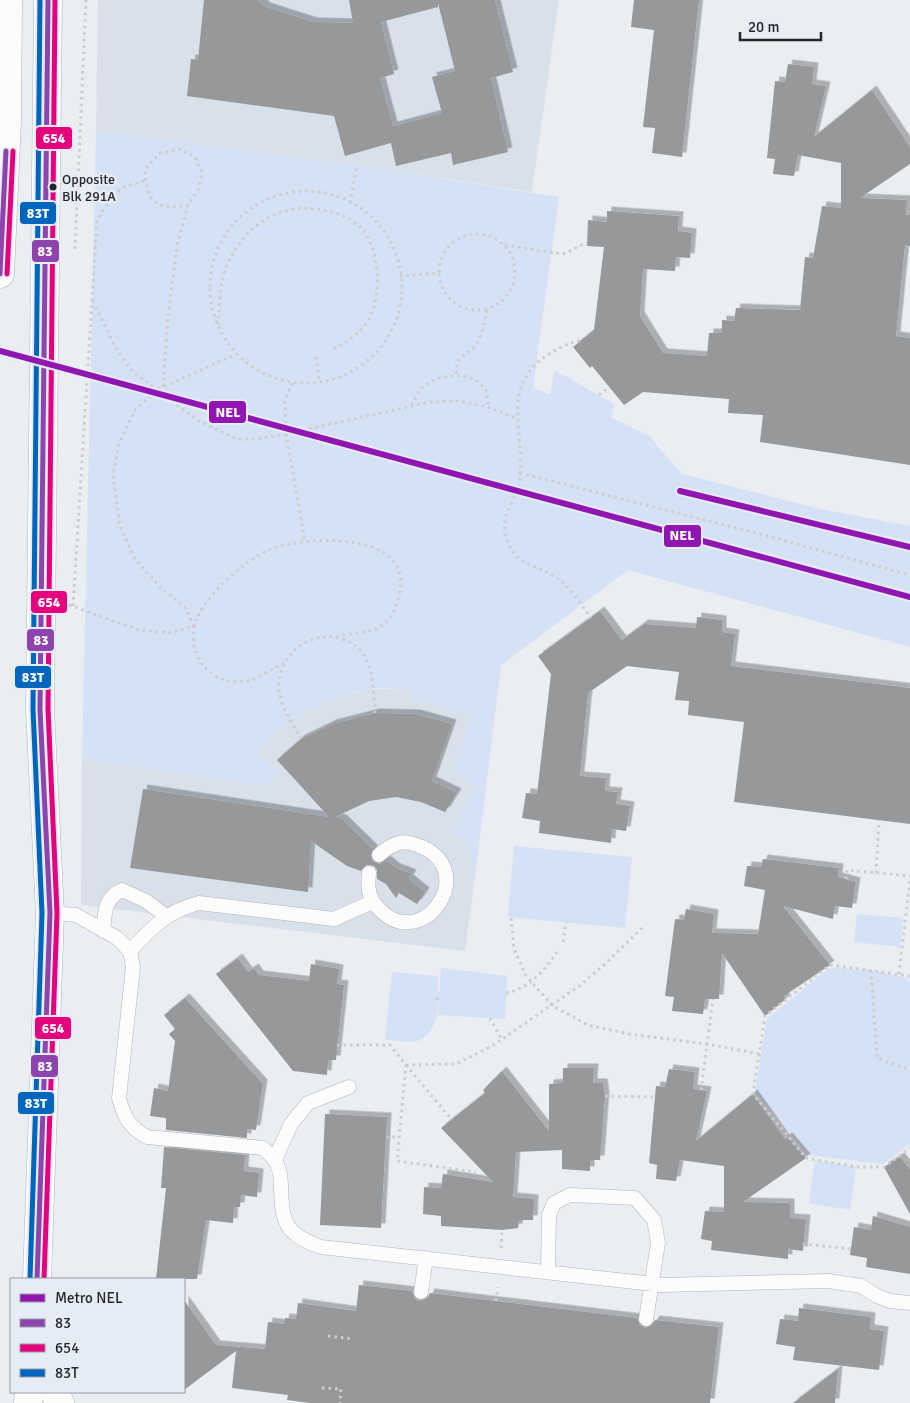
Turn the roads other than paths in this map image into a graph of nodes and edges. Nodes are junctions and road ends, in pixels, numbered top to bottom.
1 (8, 0) edge
2 (48, 0) edge
3 (0, 274) edge
4 (379, 854) dead end
5 (369, 873) dead end
6 (372, 902) junction
7 (50, 913) junction
8 (166, 916) junction
9 (103, 931) junction
10 (130, 951) junction
11 (349, 1087) dead end
12 (275, 1159) junction
13 (426, 1258) junction
14 (548, 1272) junction
15 (37, 1278) edge
16 (652, 1284) junction
17 (421, 1292) dead end
18 (910, 1303) edge
19 (646, 1319) dead end

1 - 3 street
2 - 7 street
4 - 6 lane
5 - 6 lane
6 - 8 lane
7 - 9 lane
7 - 15 street
8 - 9 lane
8 - 10 lane
9 - 10 lane
10 - 12 lane
11 - 12 lane
12 - 13 lane
13 - 14 lane
13 - 17 lane
14 - 16 lane
14 - 16 lane
16 - 18 lane
16 - 19 lane

